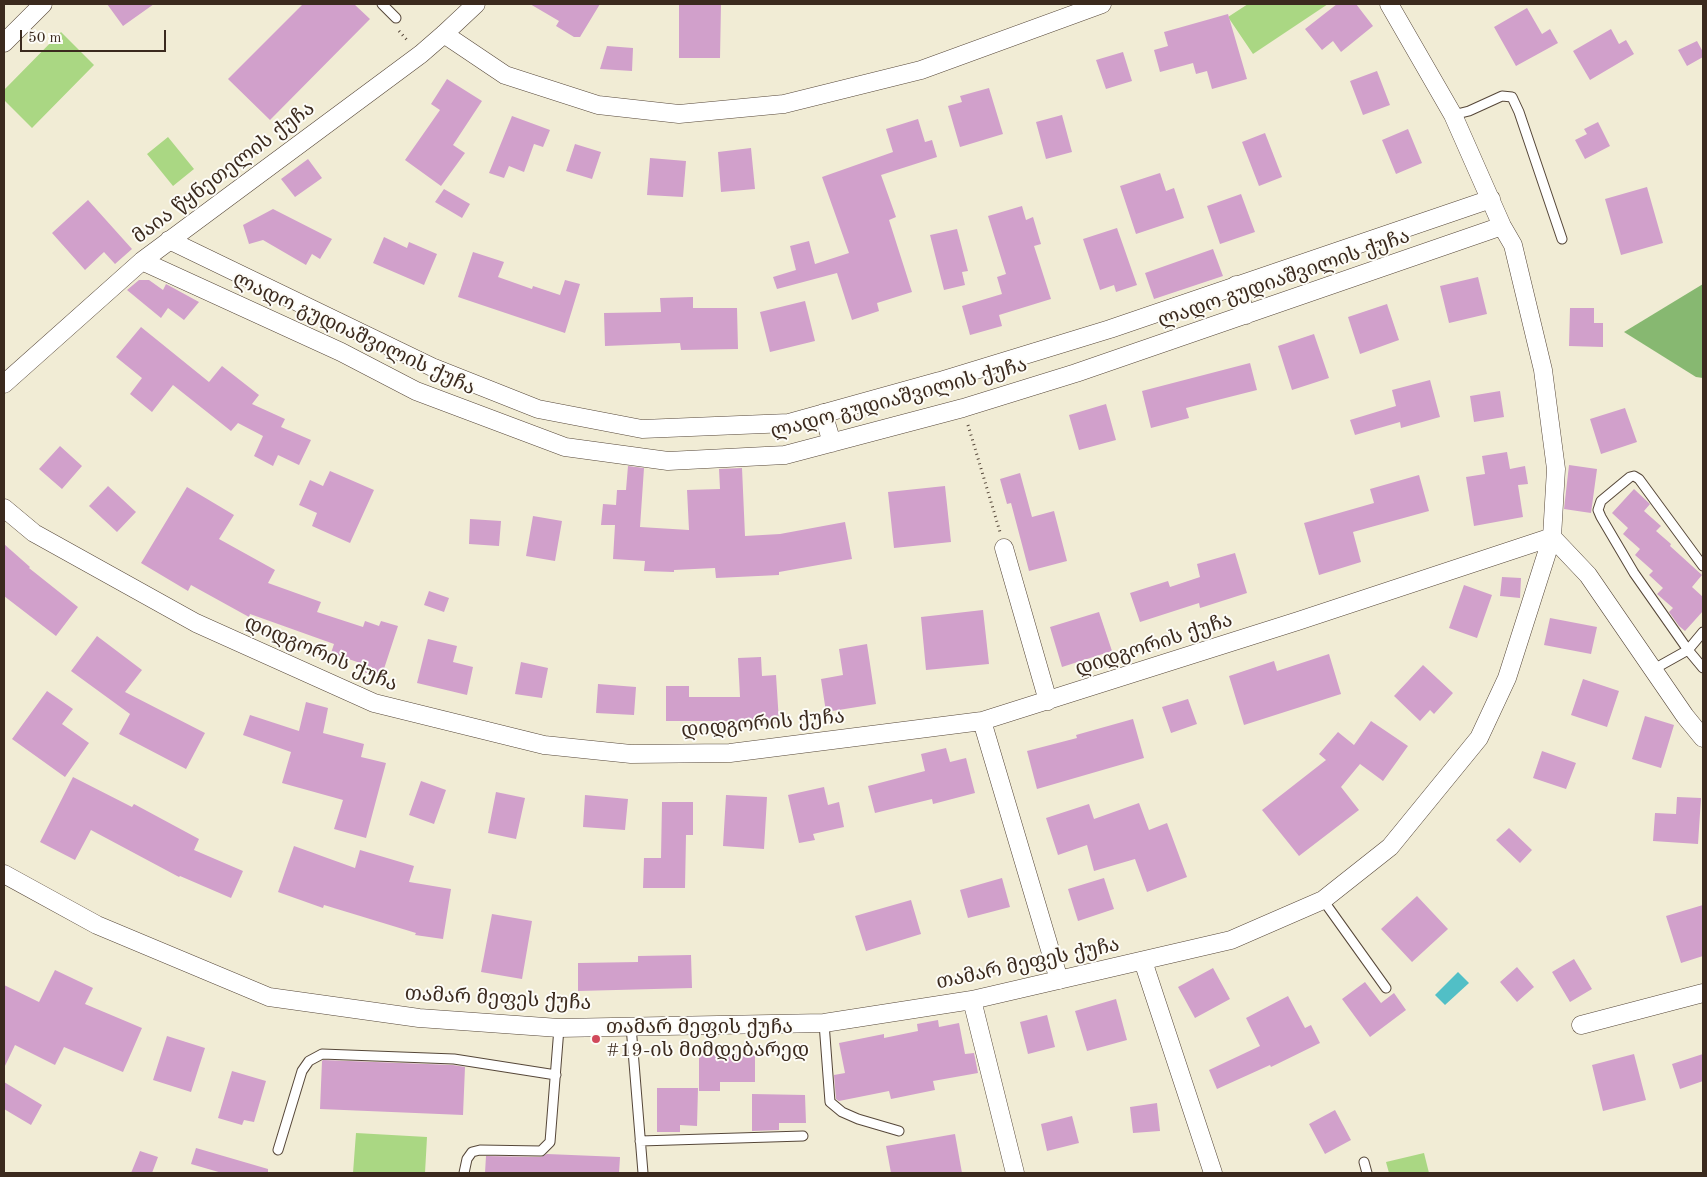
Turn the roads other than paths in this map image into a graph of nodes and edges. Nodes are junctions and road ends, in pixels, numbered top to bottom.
1 (43, 4) edge
2 (382, 4) edge
3 (476, 4) edge
4 (1102, 4) edge
5 (1389, 4) edge
6 (396, 18) road end
7 (444, 34) junction
8 (4, 43) edge
9 (1453, 115) junction
10 (1491, 199) junction
11 (1502, 226) junction
12 (1562, 239) dead end
13 (169, 240) junction
14 (142, 261) junction
15 (1236, 285) junction
16 (288, 297) junction
17 (1246, 315) junction
18 (277, 323) junction
19 (354, 329) junction
20 (341, 352) junction
21 (4, 384) edge
22 (823, 413) junction
23 (832, 443) junction
24 (4, 508) edge
25 (1552, 537) junction
26 (1004, 548) road end
27 (1703, 566) edge
28 (1703, 632) edge
29 (1688, 650) junction
30 (1703, 668) edge
31 (1654, 669) junction
32 (1048, 701) junction
33 (982, 720) junction
34 (1703, 738) edge
35 (4, 874) edge
36 (1323, 900) junction
37 (1143, 961) junction
38 (1059, 980) junction
39 (1386, 988) dead end
40 (1703, 993) edge
41 (972, 1000) junction
42 (824, 1023) junction
43 (1581, 1025) dead end
44 (631, 1026) junction
45 (559, 1028) junction
46 (556, 1075) junction
47 (900, 1131) dead end
48 (803, 1136) dead end
49 (640, 1141) junction
50 (278, 1150) dead end
51 (1364, 1162) dead end
52 (464, 1173) edge
53 (643, 1173) edge
54 (1015, 1173) edge
55 (1213, 1173) edge
56 (1367, 1173) edge

1 - 8 street
2 - 6 lane
3 - 7 street, მაია წყნეთელის ქუჩა
4 - 7 street
5 - 9 street
7 - 13 street, მაია წყნეთელის ქუჩა
9 - 10 street
9 - 12 lane
10 - 11 street
10 - 15 street, ლადო გუდიაშვილის ქუჩა
11 - 17 street, ლადო გუდიაშვილის ქუჩა
11 - 25 street, თამარ მეფეს ქუჩა
13 - 14 street, მაია წყნეთელის ქუჩა
13 - 16 street, ლადო გუდიაშვილის ქუჩა
14 - 18 street, ლადო გუდიაშვილის ქუჩა
14 - 21 street, მაია წყნეთელის ქუჩა
15 - 17 street
15 - 22 street, ლადო გუდიაშვილის ქუჩა
16 - 18 street
16 - 19 street, ლადო გუდიაშვილის ქუჩა
17 - 23 street, ლადო გუდიაშვილის ქუჩა
18 - 20 street, ლადო გუდიაშვილის ქუჩა
19 - 20 street
19 - 22 street, ლადო გუდიაშვილის ქუჩა
20 - 23 street, ლადო გუდიაშვილის ქუჩა
22 - 23 street
24 - 33 street, დიდგორის ქუჩა
25 - 31 street
25 - 32 street, დიდგორის ქუჩა
25 - 36 street, თამარ მეფეს ქუჩა
26 - 32 street
27 - 29 lane
28 - 29 lane
29 - 30 lane
29 - 31 lane
31 - 34 street
32 - 33 street, დიდგორის ქუჩა
33 - 38 street
35 - 45 street, თამარ მეფეს ქუჩა
36 - 37 street, თამარ მეფეს ქუჩა
36 - 39 lane
37 - 38 street, თამარ მეფეს ქუჩა
37 - 55 street
38 - 41 street, თამარ მეფეს ქუჩა
40 - 43 street
41 - 42 street, თამარ მეფეს ქუჩა
41 - 54 street
42 - 44 street, თამარ მეფეს ქუჩა
42 - 47 lane
44 - 45 street, თამარ მეფეს ქუჩა
44 - 49 lane
45 - 46 lane
46 - 50 lane
46 - 52 lane
48 - 49 lane
49 - 53 lane
51 - 56 lane

